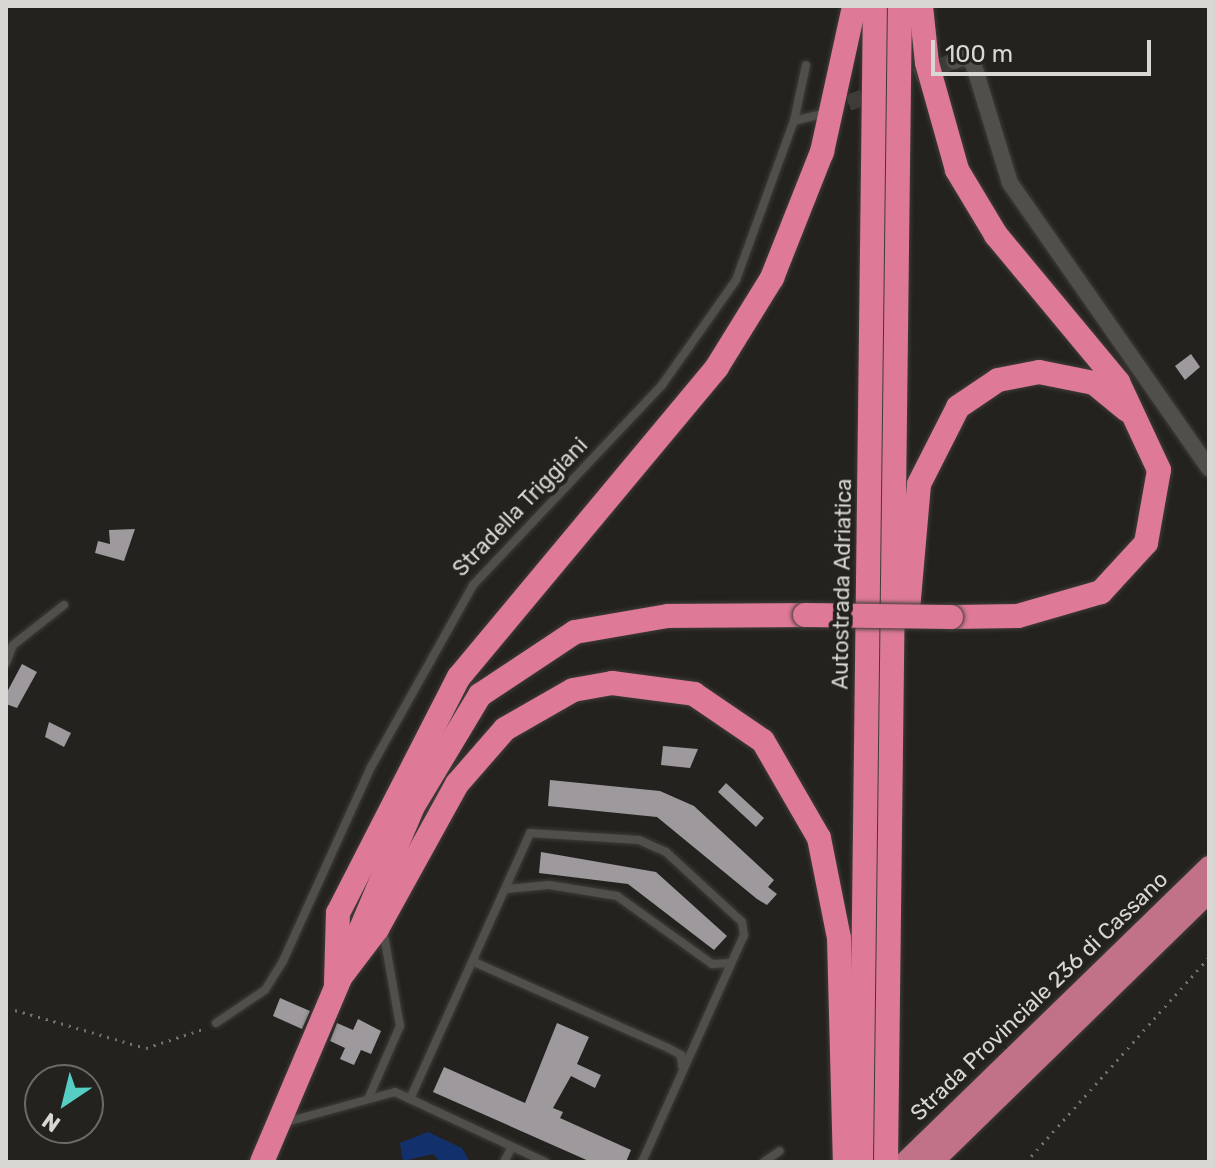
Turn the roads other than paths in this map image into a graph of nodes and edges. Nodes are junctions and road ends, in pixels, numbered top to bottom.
1 (854, 6) edge
2 (875, 6) edge
3 (900, 6) edge
4 (921, 6) edge
5 (954, 61) dead end
6 (806, 65) dead end
7 (818, 115) tunnel mouth
8 (794, 121) junction
9 (1150, 438) junction
10 (1209, 468) edge
11 (64, 605) dead end
12 (6, 663) edge
13 (890, 856) junction
14 (1209, 867) edge
15 (507, 889) junction
16 (1209, 892) edge
17 (382, 921) junction
18 (474, 962) junction
19 (731, 963) junction
20 (336, 983) junction
21 (216, 1023) road end
22 (682, 1066) junction
23 (369, 1097) junction
24 (410, 1099) junction
25 (275, 1125) junction
26 (944, 1138) junction
27 (512, 1147) junction
28 (780, 1151) dead end
29 (528, 1159) edge
30 (262, 1162) edge
31 (504, 1162) edge
32 (545, 1162) edge
33 (642, 1162) edge
34 (764, 1162) edge
35 (845, 1162) edge
36 (861, 1162) edge
37 (886, 1162) edge
38 (906, 1162) edge
39 (932, 1162) edge

1 - 20 highway
2 - 36 highway, Autostrada Adriatica
3 - 13 highway
4 - 9 highway
5 - 10 street
6 - 8 lane, Stradella Triggiani
7 - 8 lane
8 - 21 lane, Stradella Triggiani
9 - 13 highway
9 - 20 highway, bridge
11 - 12 lane
13 - 37 highway
14 - 26 highway, Strada Provinciale 236 di Cassano
15 - 18 lane
15 - 19 lane
15 - 19 lane
16 - 26 highway, Strada Provinciale 236 di Cassano
17 - 20 highway
17 - 23 lane
17 - 35 highway
18 - 22 lane
18 - 24 lane
19 - 22 lane
20 - 25 highway
22 - 33 lane
23 - 24 lane
23 - 25 lane
24 - 27 lane
25 - 30 highway
26 - 38 highway, Strada Provinciale 236 di Cassano
26 - 39 highway, Strada Provinciale 236 di Cassano
27 - 29 lane
27 - 31 lane
28 - 34 lane
29 - 32 lane

